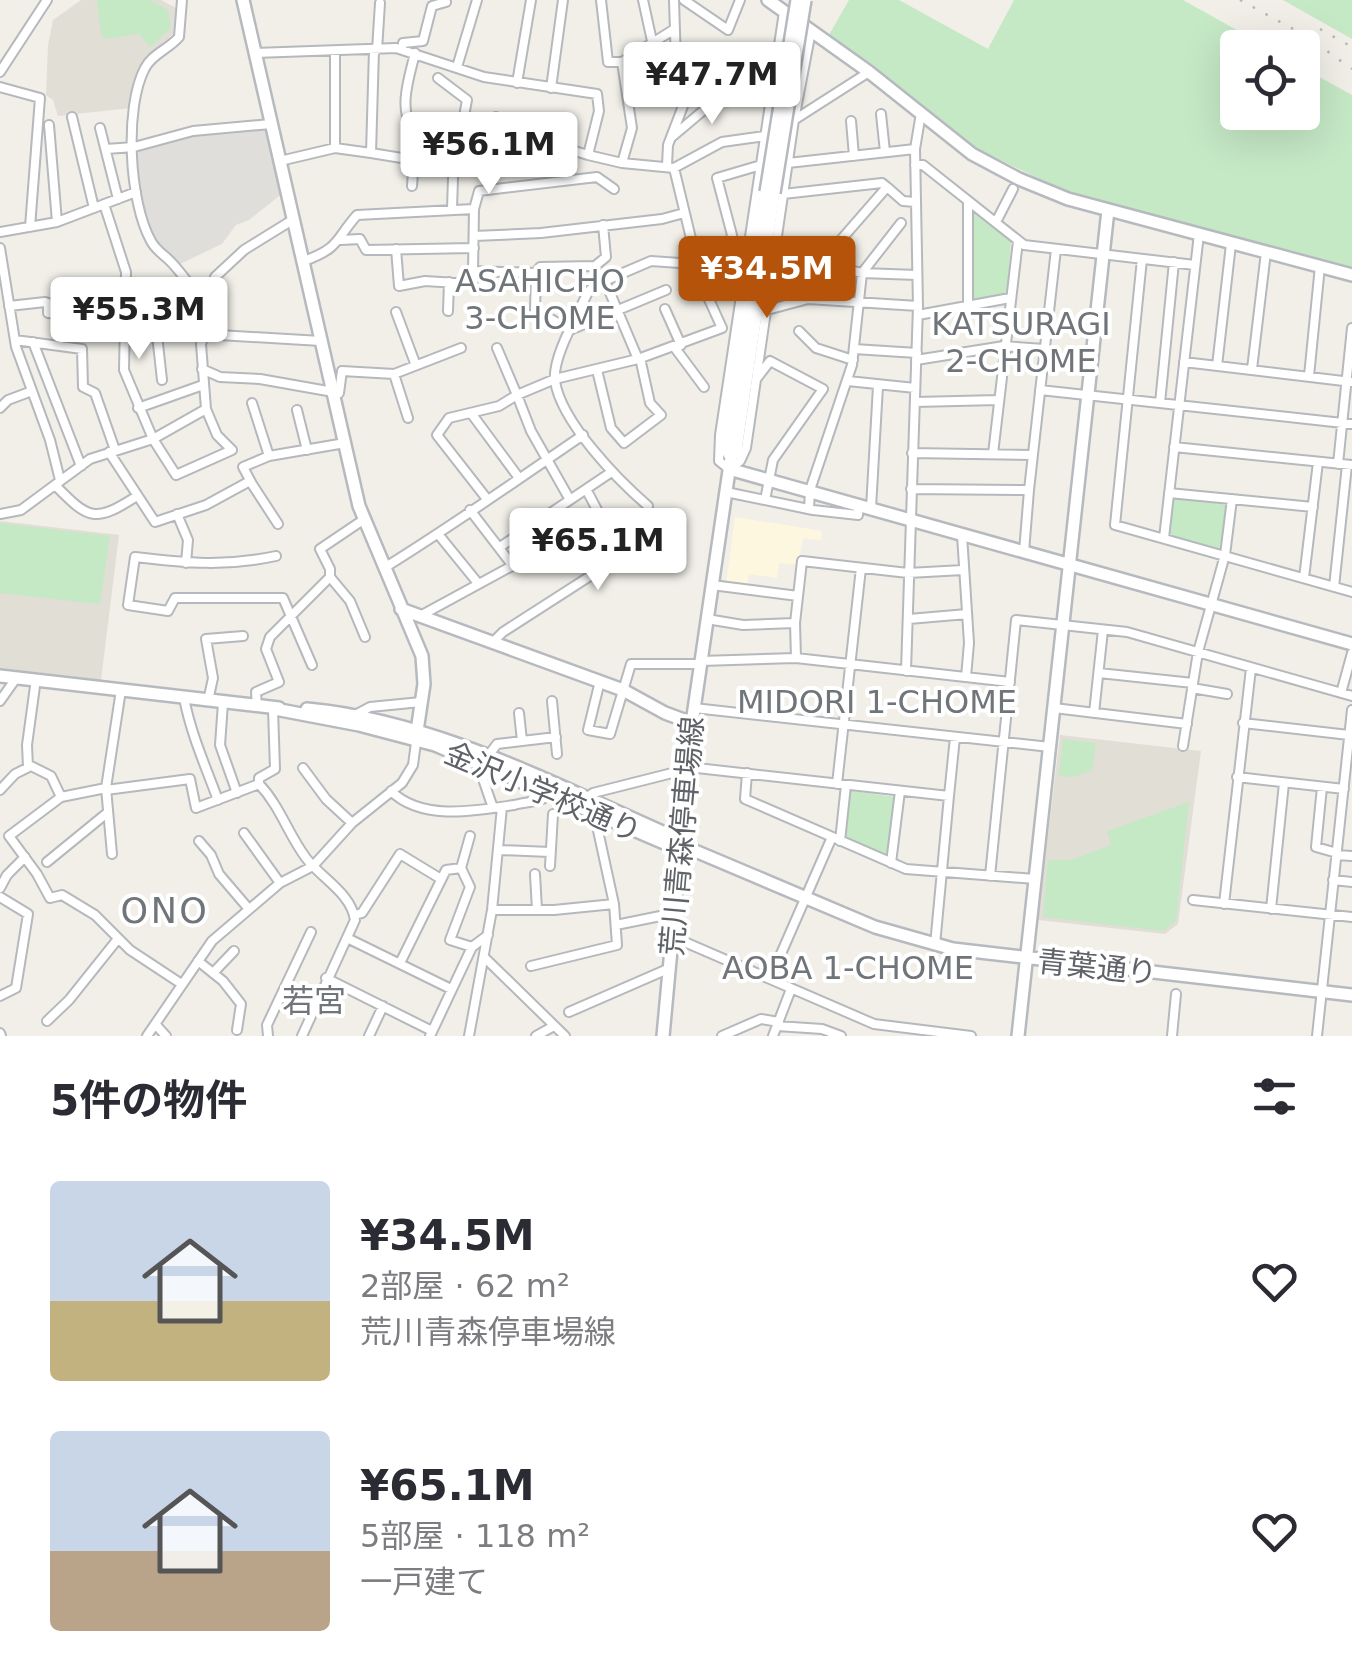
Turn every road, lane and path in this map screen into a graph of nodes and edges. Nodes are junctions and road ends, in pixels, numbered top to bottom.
1 (47, 0) edge
2 (182, 0) edge
3 (477, 0) edge
4 (531, 0) edge
5 (563, 0) edge
6 (601, 0) edge
7 (643, 0) edge
8 (674, 0) edge
9 (684, 0) edge
10 (740, 0) edge
11 (768, 0) edge
12 (796, 0) edge
13 (806, 0) edge
14 (248, 1) edge
15 (448, 1) edge
16 (380, 3) dead end
17 (784, 12) junction
18 (673, 30) junction
19 (811, 31) junction
20 (652, 41) junction
21 (375, 50) junction
22 (402, 50) junction
23 (336, 52) junction
24 (256, 53) junction
25 (415, 54) junction
26 (777, 58) junction
27 (622, 62) junction
28 (676, 63) junction
29 (457, 67) junction
30 (0, 72) edge
31 (869, 72) junction
32 (438, 78) dead end
33 (517, 83) junction
34 (0, 87) edge
35 (731, 87) junction
36 (551, 88) junction
37 (921, 113) junction
38 (881, 114) dead end
39 (72, 117) dead end
40 (496, 117) dead end
41 (794, 120) junction
42 (851, 121) dead end
43 (510, 122) junction
44 (272, 124) junction
45 (48, 125) dead end
46 (462, 127) junction
47 (100, 128) dead end
48 (765, 136) junction
49 (670, 139) junction
50 (134, 147) junction
51 (334, 148) junction
52 (106, 149) junction
53 (915, 150) junction
54 (885, 152) junction
55 (370, 153) junction
56 (588, 155) junction
57 (854, 156) junction
58 (280, 160) junction
59 (506, 160) dead end
60 (622, 163) junction
61 (788, 163) junction
62 (761, 165) junction
63 (915, 165) junction
64 (670, 166) junction
65 (412, 186) dead end
66 (886, 187) junction
67 (614, 189) dead end
68 (1013, 189) dead end
69 (136, 192) junction
70 (774, 193) junction
71 (118, 198) junction
72 (968, 201) junction
73 (915, 202) junction
74 (99, 206) junction
75 (474, 208) junction
76 (452, 209) junction
77 (1108, 210) junction
78 (684, 214) junction
79 (294, 219) junction
80 (57, 222) junction
81 (996, 222) junction
82 (900, 223) dead end
83 (603, 225) junction
84 (30, 227) junction
85 (0, 232) edge
86 (1199, 234) junction
87 (474, 236) junction
88 (342, 240) junction
89 (1018, 241) junction
90 (1232, 244) junction
91 (0, 248) edge
92 (474, 248) junction
93 (396, 249) junction
94 (1056, 249) junction
95 (1266, 252) junction
96 (1102, 254) junction
97 (1142, 259) junction
98 (1, 261) edge
99 (304, 261) junction
100 (1174, 262) junction
101 (697, 265) junction
102 (820, 265) junction
103 (1195, 265) junction
104 (1320, 266) junction
105 (772, 268) junction
106 (474, 271) junction
107 (536, 272) junction
108 (862, 273) junction
109 (917, 275) junction
110 (1352, 275) edge
111 (216, 277) dead end
112 (605, 281) junction
113 (448, 282) junction
114 (666, 290) dead end
115 (1010, 298) junction
116 (201, 301) junction
117 (859, 303) junction
118 (10, 306) junction
119 (125, 306) junction
120 (968, 306) junction
121 (618, 310) junction
122 (664, 310) dead end
123 (767, 310) junction
124 (448, 311) dead end
125 (918, 311) junction
126 (396, 312) dead end
127 (104, 318) dead end
128 (1352, 328) edge
129 (570, 330) junction
130 (799, 331) dead end
131 (156, 335) junction
132 (204, 335) junction
133 (122, 336) junction
134 (15, 340) junction
135 (321, 341) junction
136 (1351, 341) edge
137 (33, 342) junction
138 (678, 346) junction
139 (1004, 346) junction
140 (461, 348) dead end
141 (497, 348) dead end
142 (854, 349) junction
143 (1044, 349) junction
144 (916, 356) junction
145 (639, 358) junction
146 (853, 360) junction
147 (1184, 362) junction
148 (415, 363) junction
149 (1217, 366) junction
150 (202, 369) junction
151 (598, 370) junction
152 (1252, 370) junction
153 (394, 374) junction
154 (1309, 376) junction
155 (757, 378) junction
156 (555, 379) junction
157 (162, 380) dead end
158 (848, 381) junction
159 (1349, 381) edge
160 (203, 385) junction
161 (878, 386) junction
162 (704, 387) dead end
163 (915, 388) junction
164 (32, 390) junction
165 (1040, 390) junction
166 (334, 394) junction
167 (1088, 395) junction
168 (518, 396) junction
169 (998, 400) junction
170 (1128, 400) junction
171 (914, 402) junction
172 (252, 403) dead end
173 (1160, 403) junction
174 (1179, 405) junction
175 (0, 408) edge
176 (138, 408) junction
177 (206, 409) junction
178 (297, 410) dead end
179 (472, 413) junction
180 (408, 418) dead end
181 (1347, 423) edge
182 (583, 434) junction
183 (153, 439) junction
184 (344, 443) junction
185 (1174, 446) junction
186 (307, 450) junction
187 (112, 451) junction
188 (912, 453) junction
189 (993, 454) junction
190 (1032, 455) junction
191 (269, 456) junction
192 (546, 460) junction
193 (1318, 462) junction
194 (730, 463) junction
195 (1346, 465) edge
196 (81, 466) junction
197 (610, 473) junction
198 (520, 478) junction
199 (769, 478) junction
200 (57, 483) junction
201 (252, 484) junction
202 (586, 489) junction
203 (911, 489) junction
204 (810, 490) junction
205 (1029, 490) junction
206 (726, 492) junction
207 (1169, 493) junction
208 (137, 496) junction
209 (487, 499) junction
210 (1232, 499) junction
211 (570, 500) junction
212 (765, 500) junction
213 (648, 506) dead end
214 (865, 507) junction
215 (1314, 507) junction
216 (808, 509) junction
217 (470, 510) junction
218 (0, 514) edge
219 (177, 514) junction
220 (602, 517) junction
221 (362, 520) junction
222 (910, 520) junction
223 (278, 524) dead end
224 (438, 534) junction
225 (962, 535) junction
226 (1164, 538) junction
227 (500, 546) junction
228 (1024, 552) junction
229 (1224, 555) junction
230 (276, 556) dead end
231 (186, 563) junction
232 (1069, 564) junction
233 (513, 566) junction
234 (384, 568) junction
235 (861, 568) junction
236 (963, 570) junction
237 (908, 573) junction
238 (330, 577) junction
239 (1304, 578) junction
240 (476, 582) junction
241 (712, 585) junction
242 (1334, 587) junction
243 (1352, 592) edge
244 (798, 596) junction
245 (1212, 605) junction
246 (401, 608) junction
247 (966, 614) junction
248 (291, 616) junction
249 (420, 616) junction
250 (707, 619) junction
251 (909, 619) junction
252 (795, 624) junction
253 (1063, 625) junction
254 (1103, 630) junction
255 (243, 636) dead end
256 (365, 638) dead end
257 (492, 644) junction
258 (1352, 644) edge
259 (1198, 652) junction
260 (1352, 653) edge
261 (796, 658) junction
262 (700, 662) junction
263 (850, 664) junction
264 (312, 665) dead end
265 (1251, 668) junction
266 (906, 671) junction
267 (1099, 673) junction
268 (0, 676) edge
269 (966, 677) junction
270 (18, 678) junction
271 (36, 680) junction
272 (600, 681) junction
273 (1010, 682) junction
274 (1193, 685) junction
275 (121, 690) junction
276 (623, 690) junction
277 (1341, 693) junction
278 (1227, 694) dead end
279 (1352, 696) edge
280 (184, 698) junction
281 (552, 700) dead end
282 (0, 701) edge
283 (208, 701) junction
284 (421, 702) junction
285 (223, 703) junction
286 (257, 707) junction
287 (694, 708) junction
288 (1054, 708) junction
289 (274, 709) junction
290 (1352, 710) edge
291 (1094, 712) junction
292 (518, 713) dead end
293 (356, 716) junction
294 (692, 723) junction
295 (1243, 723) junction
296 (844, 724) junction
297 (1187, 724) junction
298 (417, 735) junction
299 (1349, 735) junction
300 (556, 737) junction
301 (955, 737) junction
302 (522, 740) junction
303 (1004, 742) junction
304 (1183, 746) dead end
305 (1050, 748) junction
306 (558, 754) dead end
307 (487, 761) junction
308 (28, 767) junction
309 (304, 768) dead end
310 (688, 768) junction
311 (747, 773) junction
312 (1237, 778) junction
313 (1284, 783) junction
314 (259, 784) junction
315 (842, 785) junction
316 (1322, 787) junction
317 (106, 789) junction
318 (1344, 789) junction
319 (0, 790) edge
320 (391, 791) junction
321 (900, 791) junction
322 (237, 793) junction
323 (551, 794) junction
324 (949, 796) junction
325 (61, 797) junction
326 (586, 798) junction
327 (218, 800) junction
328 (498, 807) junction
329 (108, 813) junction
330 (553, 814) dead end
331 (600, 815) junction
332 (352, 824) junction
333 (0, 826) edge
334 (244, 832) dead end
335 (8, 836) junction
336 (470, 836) dead end
337 (836, 839) junction
338 (198, 840) dead end
339 (681, 845) junction
340 (499, 850) junction
341 (550, 852) junction
342 (112, 854) dead end
343 (1336, 854) junction
344 (1352, 856) edge
345 (25, 858) junction
346 (47, 862) dead end
347 (891, 863) junction
348 (313, 866) junction
349 (550, 866) dead end
350 (461, 868) junction
351 (942, 873) junction
352 (536, 874) dead end
353 (990, 876) junction
354 (442, 879) junction
355 (1035, 880) junction
356 (1334, 880) junction
357 (1352, 882) edge
358 (280, 883) junction
359 (0, 888) edge
360 (0, 897) edge
361 (806, 899) junction
362 (1193, 900) dead end
363 (614, 904) junction
364 (1224, 904) junction
365 (248, 908) junction
366 (1271, 909) junction
367 (492, 910) junction
368 (537, 910) junction
369 (675, 913) junction
370 (355, 914) junction
371 (1330, 915) junction
372 (1352, 917) edge
373 (616, 924) junction
374 (310, 932) dead end
375 (488, 935) junction
376 (672, 937) junction
377 (347, 938) junction
378 (117, 940) junction
379 (935, 945) junction
380 (472, 947) junction
381 (234, 951) dead end
382 (484, 957) junction
383 (198, 960) junction
384 (1027, 960) junction
385 (400, 963) junction
386 (531, 966) dead end
387 (670, 968) junction
388 (213, 973) junction
389 (326, 978) junction
390 (770, 979) junction
391 (180, 984) junction
392 (451, 989) junction
393 (792, 989) junction
394 (1322, 992) junction
395 (1176, 994) dead end
396 (1352, 995) edge
397 (0, 996) edge
398 (383, 1006) junction
399 (568, 1012) dead end
400 (47, 1021) dead end
401 (156, 1024) junction
402 (778, 1024) junction
403 (554, 1026) junction
404 (237, 1030) dead end
405 (887, 1031) edge
406 (431, 1034) edge
407 (147, 1036) edge
408 (166, 1036) edge
409 (268, 1036) edge
410 (302, 1036) edge
411 (369, 1036) edge
412 (469, 1036) edge
413 (536, 1036) edge
414 (565, 1036) edge
415 (664, 1036) edge
416 (722, 1036) edge
417 (773, 1036) edge
418 (841, 1036) edge
419 (972, 1036) edge
420 (1018, 1036) edge
421 (1172, 1036) edge
422 (1317, 1036) edge

1 - 30 street
2 - 50 street
3 - 29 street
4 - 33 street
5 - 36 street
6 - 27 street
7 - 20 street
8 - 18 street
9 - 10 street
11 - 17 street
12 - 70 street, 荒川青森停車場線, bridge
13 - 70 street, 荒川青森停車場線, bridge
14 - 24 street
15 - 22 street
16 - 21 street
17 - 19 street
17 - 26 street
18 - 20 street
18 - 28 street
19 - 31 street
19 - 41 street
20 - 27 street
21 - 22 street
21 - 23 street
21 - 55 street
22 - 25 street
23 - 24 street
23 - 51 street
24 - 44 street
25 - 29 street
25 - 46 street
26 - 35 street
26 - 48 street
27 - 60 street
28 - 35 street
28 - 49 street
29 - 33 street
31 - 37 street
31 - 41 street
32 - 46 street
33 - 36 street
34 - 84 street
35 - 49 street
36 - 56 street
37 - 53 street
37 - 77 street
38 - 54 street
39 - 74 street
40 - 43 street
41 - 61 street
42 - 57 street
43 - 56 street
43 - 59 street
44 - 50 street
44 - 58 street
45 - 80 street
46 - 76 street
47 - 52 street
48 - 62 street
48 - 64 street
49 - 64 street
50 - 52 street
50 - 69 street
51 - 55 street
51 - 58 street
52 - 71 street
53 - 54 street
53 - 63 street
54 - 57 street
55 - 65 street
56 - 60 street
57 - 61 street
58 - 79 street
60 - 64 street
61 - 70 street
62 - 101 street
62 - 194 street
63 - 72 street
63 - 73 street
64 - 78 street
66 - 70 street
66 - 73 street
66 - 102 street
67 - 75 street
68 - 81 street
69 - 71 street
69 - 116 street
70 - 105 street
70 - 194 street, 荒川青森停車場線
71 - 74 street
72 - 81 street
72 - 120 street
73 - 109 street
74 - 80 street
74 - 119 street
75 - 76 street
75 - 87 street
76 - 88 street
77 - 86 street
77 - 96 street
78 - 83 street
78 - 101 street
79 - 99 street
79 - 111 street
80 - 84 street
81 - 89 street
82 - 108 street
83 - 87 street
83 - 107 street
84 - 85 street
86 - 90 street
86 - 103 street
87 - 92 street
88 - 93 street
88 - 99 street
89 - 94 street
89 - 115 street
90 - 95 street
90 - 149 street
91 - 98 street
92 - 93 street
92 - 106 street
93 - 113 street
94 - 96 street
94 - 143 street
95 - 104 street
95 - 152 street
96 - 97 street
96 - 167 street
97 - 100 street
97 - 170 street
98 - 118 street
99 - 135 street
100 - 103 street
100 - 173 street
101 - 112 street
101 - 138 street
102 - 105 street
102 - 108 street
103 - 147 street
104 - 110 street
104 - 154 street
105 - 123 street
106 - 107 street
106 - 113 street
107 - 129 street
108 - 109 street
108 - 117 street
109 - 125 street
112 - 121 street
112 - 129 street
113 - 124 street
114 - 121 street
115 - 120 street
115 - 139 street
116 - 119 street
116 - 132 street
117 - 123 street
117 - 125 street
117 - 142 street
118 - 127 street
118 - 134 street
119 - 133 street
120 - 125 street
121 - 129 street
121 - 145 street
122 - 138 street
123 - 155 street
125 - 144 street
126 - 148 street
128 - 136 street
129 - 156 street
130 - 146 street
131 - 132 street
131 - 133 street
131 - 157 street
132 - 135 street
132 - 150 street
133 - 176 street
134 - 137 street
134 - 164 street
135 - 166 street
136 - 159 street
137 - 187 street
137 - 196 street
138 - 145 street
138 - 162 street
139 - 143 street
139 - 144 street
139 - 169 street
140 - 148 street
141 - 168 street
142 - 144 street
142 - 146 street
143 - 165 street
144 - 163 street
145 - 151 street
145 - 151 street
146 - 158 street
147 - 149 street
147 - 174 street
148 - 153 street
149 - 152 street
150 - 160 street
150 - 166 street
151 - 156 street
152 - 154 street
153 - 166 street
153 - 180 street
154 - 159 street
155 - 194 street
155 - 199 street
156 - 168 street
156 - 182 street
158 - 161 street
158 - 204 street
159 - 181 street
160 - 176 street
160 - 177 street
161 - 163 street
161 - 214 street
163 - 171 street
164 - 175 street
164 - 200 street
165 - 167 street
165 - 190 street
166 - 184 street
167 - 170 street
167 - 232 street
168 - 179 street
168 - 192 street
169 - 171 street
169 - 189 street
170 - 173 street
170 - 226 street
171 - 188 street
172 - 191 street
173 - 174 street
174 - 181 street
174 - 185 street
176 - 183 street
177 - 183 street
177 - 183 street
178 - 186 street
179 - 198 street
179 - 209 street
181 - 195 street
182 - 192 street
182 - 197 street
183 - 187 street
184 - 186 street
184 - 221 street
185 - 193 street
185 - 207 street
186 - 191 street
187 - 196 street
187 - 208 street
188 - 189 street
188 - 203 street
189 - 190 street
190 - 205 street
191 - 201 street
192 - 198 street
192 - 211 street
193 - 195 street
193 - 215 street
194 - 199 street
194 - 206 street, 荒川青森停車場線
195 - 242 street
196 - 200 street
197 - 202 street
197 - 213 street
198 - 209 street
199 - 204 street
199 - 212 street
200 - 208 street
200 - 218 street
201 - 219 street
201 - 223 street
202 - 211 street
202 - 220 street
203 - 205 street
203 - 222 street
204 - 214 street
204 - 216 street
205 - 228 street
206 - 212 street
206 - 241 street, 荒川青森停車場線
207 - 210 street
207 - 226 street
208 - 219 street
209 - 217 street
210 - 215 street
210 - 229 street
211 - 227 street
212 - 216 street
214 - 216 street
214 - 222 street
215 - 239 street
217 - 224 street
217 - 227 street
219 - 231 street
220 - 233 street
220 - 257 street
221 - 234 street
221 - 238 street
222 - 225 street
222 - 237 street
224 - 234 street
224 - 240 street
225 - 228 street
225 - 236 street
226 - 229 street
227 - 233 street
228 - 232 street
229 - 239 street
229 - 245 street
230 - 231 street
231 - 248 street
232 - 245 street
232 - 253 street
233 - 240 street
234 - 246 street
235 - 237 street
235 - 244 street
235 - 263 street
236 - 237 street
236 - 247 street
237 - 251 street
238 - 248 street
238 - 256 street
239 - 242 street
240 - 249 street
241 - 244 street
241 - 250 street, 荒川青森停車場線
242 - 243 street
244 - 252 street
245 - 258 street
245 - 259 street
246 - 249 street
246 - 284 street
247 - 251 street
247 - 269 street
248 - 264 street
248 - 286 street
249 - 257 street
250 - 252 street
250 - 262 street, 荒川青森停車場線
251 - 266 street
252 - 261 street
253 - 254 street
253 - 273 street
253 - 288 street
254 - 259 street
254 - 267 street
255 - 283 street
257 - 272 street
259 - 265 street
259 - 274 street
260 - 277 street
261 - 262 street
261 - 263 street
262 - 276 street
262 - 287 street, 荒川青森停車場線
263 - 266 street
263 - 296 street
265 - 277 street
265 - 295 street
266 - 269 street
267 - 274 street
267 - 291 street
268 - 270 street, 金沢小学校通り
269 - 273 street
270 - 271 street, 金沢小学校通り
270 - 282 street
271 - 275 street, 金沢小学校通り
271 - 308 street
272 - 276 street
272 - 276 street
273 - 303 street
274 - 278 street
274 - 297 street
275 - 280 street, 金沢小学校通り
275 - 317 street
276 - 294 street
277 - 279 street
280 - 283 street, 金沢小学校通り
280 - 327 street
281 - 300 street
283 - 285 street, 金沢小学校通り
284 - 293 street
284 - 298 street
285 - 286 street, 金沢小学校通り
285 - 322 street
286 - 289 street, 金沢小学校通り
287 - 294 street, 荒川青森停車場線
287 - 296 street
288 - 291 street
288 - 305 street
289 - 293 street, 金沢小学校通り
289 - 298 street, 金沢小学校通り
289 - 314 street
290 - 299 street
291 - 297 street
292 - 302 street
293 - 298 street, 金沢小学校通り
294 - 310 street, 荒川青森停車場線
295 - 299 street
295 - 312 street
296 - 301 street
296 - 315 street
297 - 304 street
298 - 307 street, 金沢小学校通り
298 - 320 street
299 - 318 street
300 - 302 street
300 - 306 street
301 - 303 street
301 - 324 street
302 - 307 street
303 - 305 street
303 - 353 street
305 - 355 street
307 - 323 street, 金沢小学校通り
307 - 326 street, 金沢小学校通り
307 - 328 street
308 - 319 street
308 - 325 street
309 - 332 street
310 - 311 street
310 - 326 street
310 - 339 street, 荒川青森停車場線
311 - 315 street
311 - 337 street
312 - 313 street
312 - 364 street
313 - 316 street
313 - 366 street
314 - 322 street
314 - 348 street
315 - 321 street
315 - 337 street
316 - 318 street
316 - 343 street
317 - 325 street
317 - 327 street
317 - 329 street
318 - 343 street
320 - 328 street
320 - 332 street
321 - 324 street
321 - 347 street
322 - 327 street
323 - 328 street
323 - 331 street, 金沢小学校通り
324 - 351 street
325 - 335 street
326 - 339 street, 金沢小学校通り
328 - 340 street
329 - 342 street
329 - 346 street
330 - 341 street
331 - 339 street, 金沢小学校通り
331 - 363 street
332 - 348 street
333 - 335 street
334 - 358 street
335 - 345 street
336 - 350 street
337 - 347 street
337 - 361 street
338 - 365 street
339 - 361 street, 青葉通り
339 - 369 street, 荒川青森停車場線
340 - 341 street
340 - 367 street
341 - 349 street
343 - 344 street
343 - 356 street
345 - 359 street
345 - 378 street
347 - 351 street
348 - 358 street
348 - 370 street
350 - 354 street
350 - 380 street
351 - 353 street
351 - 379 street
352 - 368 street
353 - 355 street
354 - 370 street
354 - 385 street
355 - 384 street
356 - 357 street
356 - 371 street
358 - 365 street
360 - 397 street
361 - 379 street, 青葉通り
361 - 390 street
362 - 364 street
363 - 368 street
363 - 373 street
364 - 366 street
365 - 383 street
366 - 371 street
367 - 368 street
367 - 375 street
369 - 373 street
369 - 376 street, 荒川青森停車場線
370 - 377 street
371 - 372 street
371 - 394 street
373 - 386 street
374 - 409 street
375 - 380 street
375 - 382 street
376 - 387 street, 荒川青森停車場線
376 - 390 street
377 - 385 street
377 - 389 street
378 - 391 street
378 - 400 street
379 - 384 street, 青葉通り
380 - 392 street
381 - 388 street
382 - 403 street
382 - 412 street
383 - 388 street
383 - 391 street
384 - 394 street, 青葉通り
384 - 420 street
385 - 392 street
387 - 399 street
387 - 415 street, 荒川青森停車場線
388 - 404 street
389 - 398 street
389 - 410 street
390 - 393 street
391 - 401 street
392 - 406 street
393 - 402 street
393 - 405 street
394 - 396 street, 青葉通り
394 - 422 street
395 - 421 street
398 - 406 street
398 - 411 street
401 - 407 street
401 - 408 street
402 - 416 street
402 - 417 street
402 - 418 street
403 - 413 street
403 - 414 street
405 - 419 street

